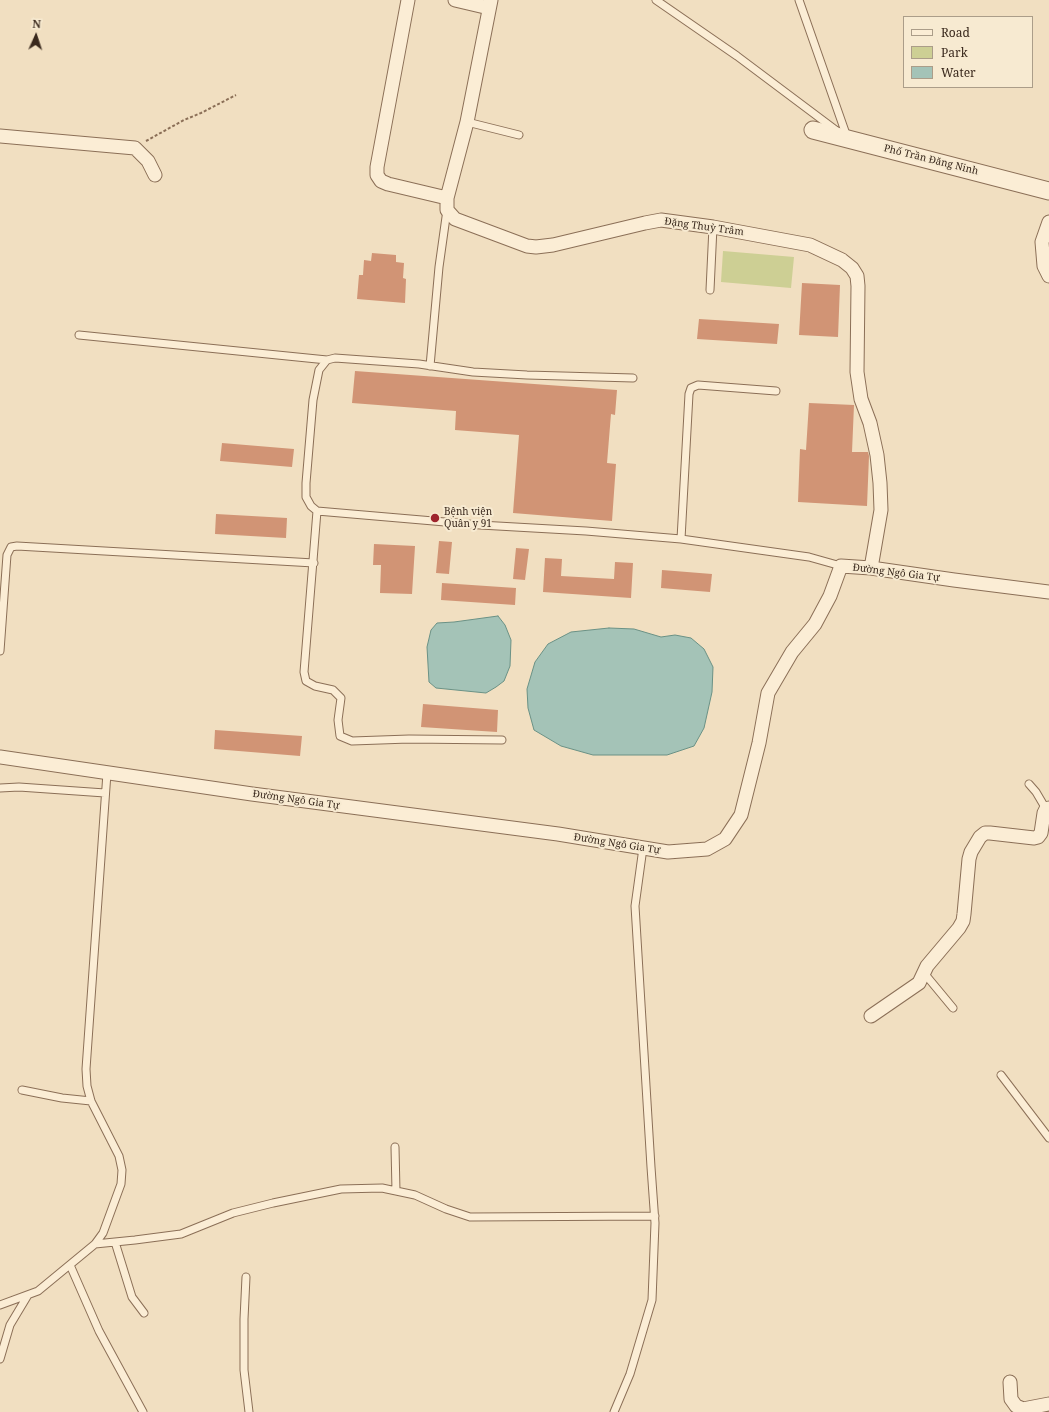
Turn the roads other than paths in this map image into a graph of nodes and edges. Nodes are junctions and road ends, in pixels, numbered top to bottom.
1 (408, 0) edge
2 (454, 0) edge
3 (656, 0) edge
4 (799, 0) edge
5 (490, 4) edge
6 (467, 122) junction
7 (813, 130) dead end
8 (519, 135) dead end
9 (0, 136) edge
10 (848, 139) junction
11 (155, 175) dead end
12 (1049, 191) edge
13 (447, 204) junction
14 (1049, 222) edge
15 (712, 227) junction
16 (1049, 276) edge
17 (710, 290) dead end
18 (80, 335) dead end
19 (327, 360) junction
20 (430, 366) junction
21 (633, 378) dead end
22 (776, 391) dead end
23 (317, 511) junction
24 (681, 539) junction
25 (314, 563) junction
26 (841, 566) junction
27 (871, 568) junction
28 (1049, 592) edge
29 (0, 651) edge
30 (502, 740) dead end
31 (0, 757) edge
32 (107, 773) junction
33 (1029, 784) dead end
34 (0, 788) edge
35 (105, 793) junction
36 (1048, 808) edge
37 (643, 848) junction
38 (924, 973) junction
39 (953, 1008) dead end
40 (871, 1016) dead end
41 (1001, 1075) dead end
42 (22, 1090) dead end
43 (91, 1101) junction
44 (1049, 1138) edge
45 (395, 1147) dead end
46 (396, 1191) junction
47 (655, 1216) junction
48 (115, 1242) junction
49 (95, 1244) junction
50 (70, 1265) junction
51 (246, 1277) dead end
52 (28, 1295) junction
53 (0, 1305) edge
54 (144, 1313) dead end
55 (0, 1359) edge
56 (1010, 1382) dead end
57 (1049, 1404) edge
58 (143, 1412) edge
59 (249, 1412) edge
60 (614, 1412) edge

1 - 13 street
2 - 5 street
3 - 10 lane
4 - 10 lane
5 - 6 street
6 - 8 lane
6 - 13 street
7 - 10 street, Phố Trần Đăng Ninh
9 - 11 street
10 - 12 street, Phố Trần Đăng Ninh
13 - 15 street, Đặng Thuỳ Trâm
13 - 20 lane
14 - 16 street
15 - 17 lane
15 - 27 street, Đặng Thuỳ Trâm
18 - 19 lane
19 - 20 lane
19 - 23 lane
20 - 21 lane
22 - 24 lane
23 - 24 lane
23 - 25 lane
24 - 26 lane
25 - 29 lane
25 - 30 lane
26 - 27 street, Đường Ngô Gia Tự
26 - 37 street, Đường Ngô Gia Tự
27 - 28 street, Đường Ngô Gia Tự
31 - 32 street, Đường Ngô Gia Tự
32 - 35 lane
32 - 37 street, Đường Ngô Gia Tự
33 - 36 lane
34 - 35 lane
35 - 43 lane
36 - 38 street
37 - 47 lane
38 - 39 lane
38 - 40 street
41 - 44 lane
42 - 43 lane
43 - 49 lane
45 - 46 lane
46 - 47 lane
46 - 48 lane
47 - 60 lane
48 - 49 lane
48 - 54 lane
49 - 50 lane
50 - 52 lane
50 - 58 lane
51 - 59 lane
52 - 53 lane
52 - 55 lane
56 - 57 street

